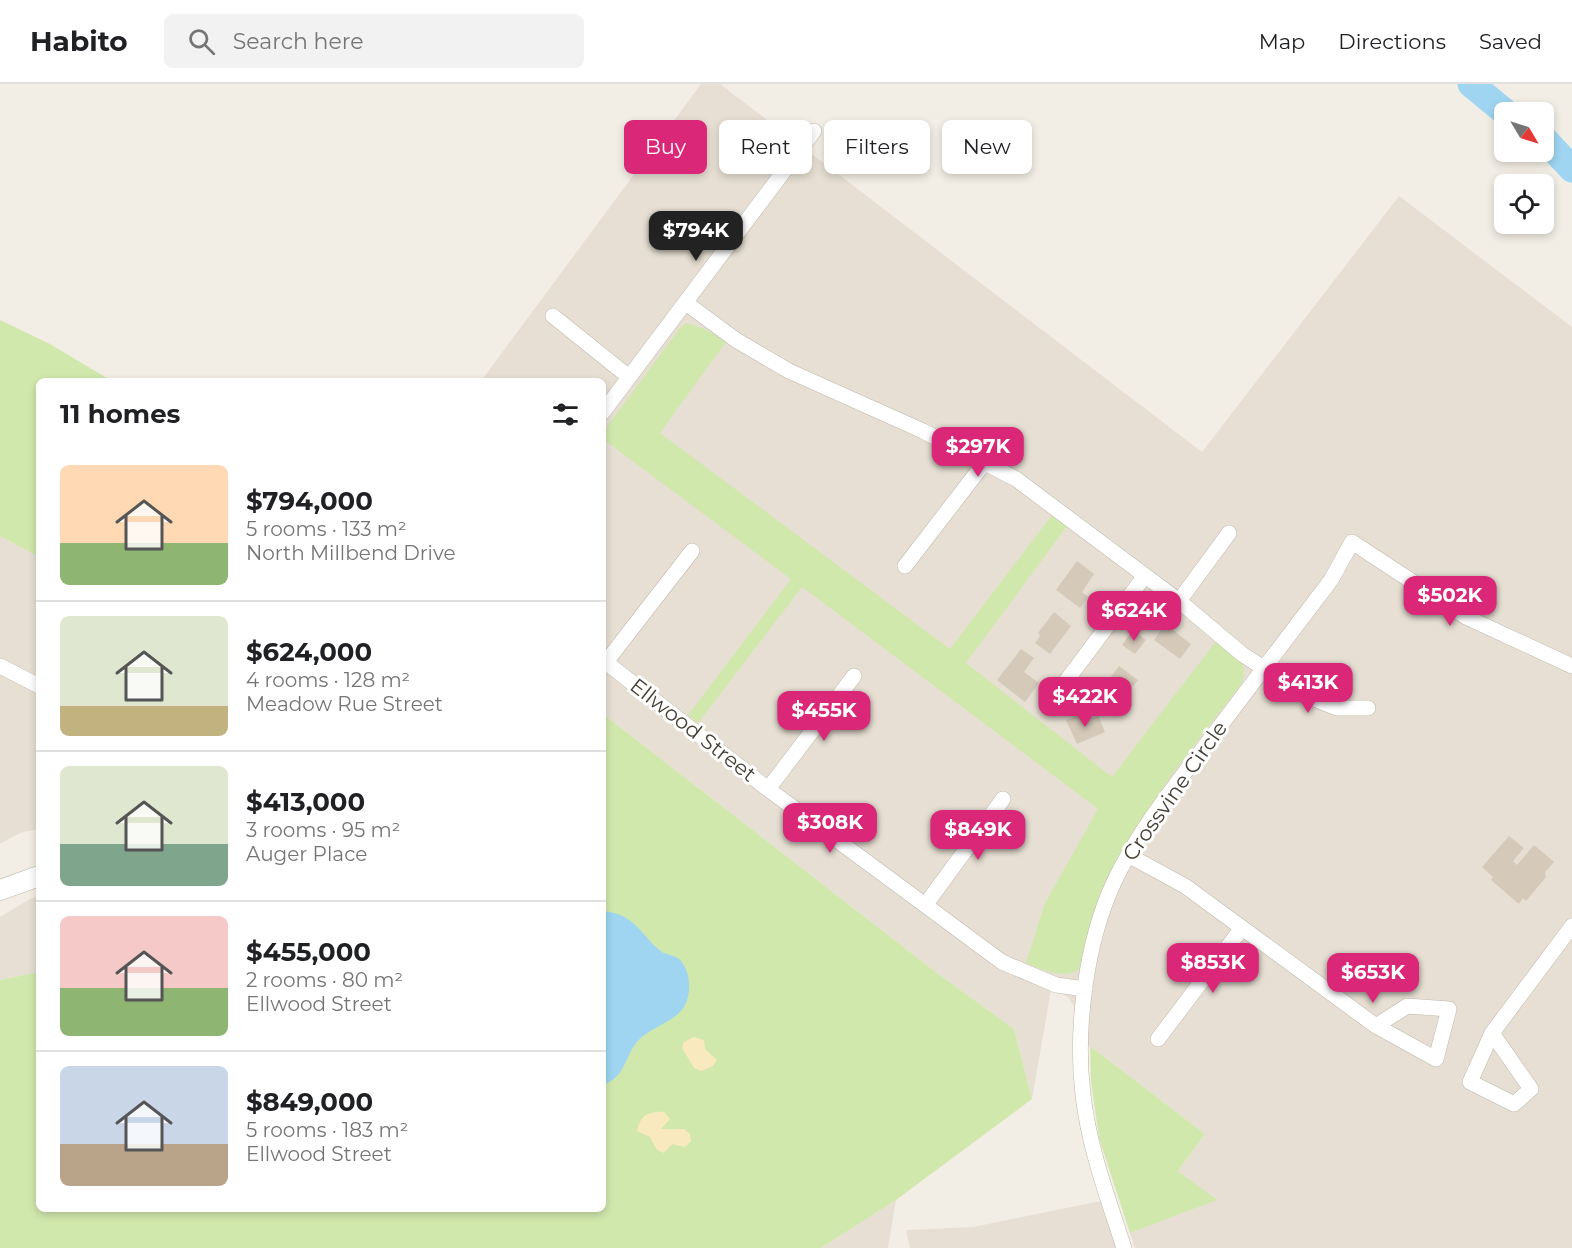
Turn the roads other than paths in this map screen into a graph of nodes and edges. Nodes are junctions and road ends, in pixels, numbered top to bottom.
1 (814, 131) dead end
2 (686, 303) junction
3 (553, 316) dead end
4 (629, 377) junction
5 (606, 408) edge
6 (985, 462) junction
7 (1229, 533) dead end
8 (692, 551) dead end
9 (905, 566) dead end
10 (1144, 576) junction
11 (1179, 601) junction
12 (606, 660) edge
13 (606, 662) edge
14 (0, 666) edge
15 (1572, 666) edge
16 (1263, 669) junction
17 (854, 676) dead end
18 (36, 684) edge
19 (1064, 684) dead end
20 (1368, 708) dead end
21 (768, 789) junction
22 (1003, 799) dead end
23 (1128, 855) junction
24 (36, 877) edge
25 (0, 890) edge
26 (926, 904) junction
27 (1572, 926) edge
28 (1242, 928) junction
29 (1085, 989) junction
30 (1376, 1026) junction
31 (1492, 1033) junction
32 (1158, 1039) dead end
33 (1124, 1248) edge

1 - 2 street
2 - 4 street
2 - 6 street
3 - 4 street
4 - 5 street
6 - 9 street
6 - 10 street
7 - 11 street
8 - 12 street
10 - 11 street
10 - 19 street
11 - 16 street
13 - 21 street, Ellwood Street
14 - 18 street
15 - 16 street, Crossvine Circle
16 - 20 street
16 - 23 street, Crossvine Circle
17 - 21 street
21 - 26 street, Ellwood Street
22 - 26 street
23 - 28 street
23 - 29 street, Crossvine Circle
24 - 25 street
26 - 29 street, Ellwood Street
27 - 31 street
28 - 30 street
28 - 32 street
29 - 33 street, Crossvine Circle
30 - 30 street
31 - 31 street

